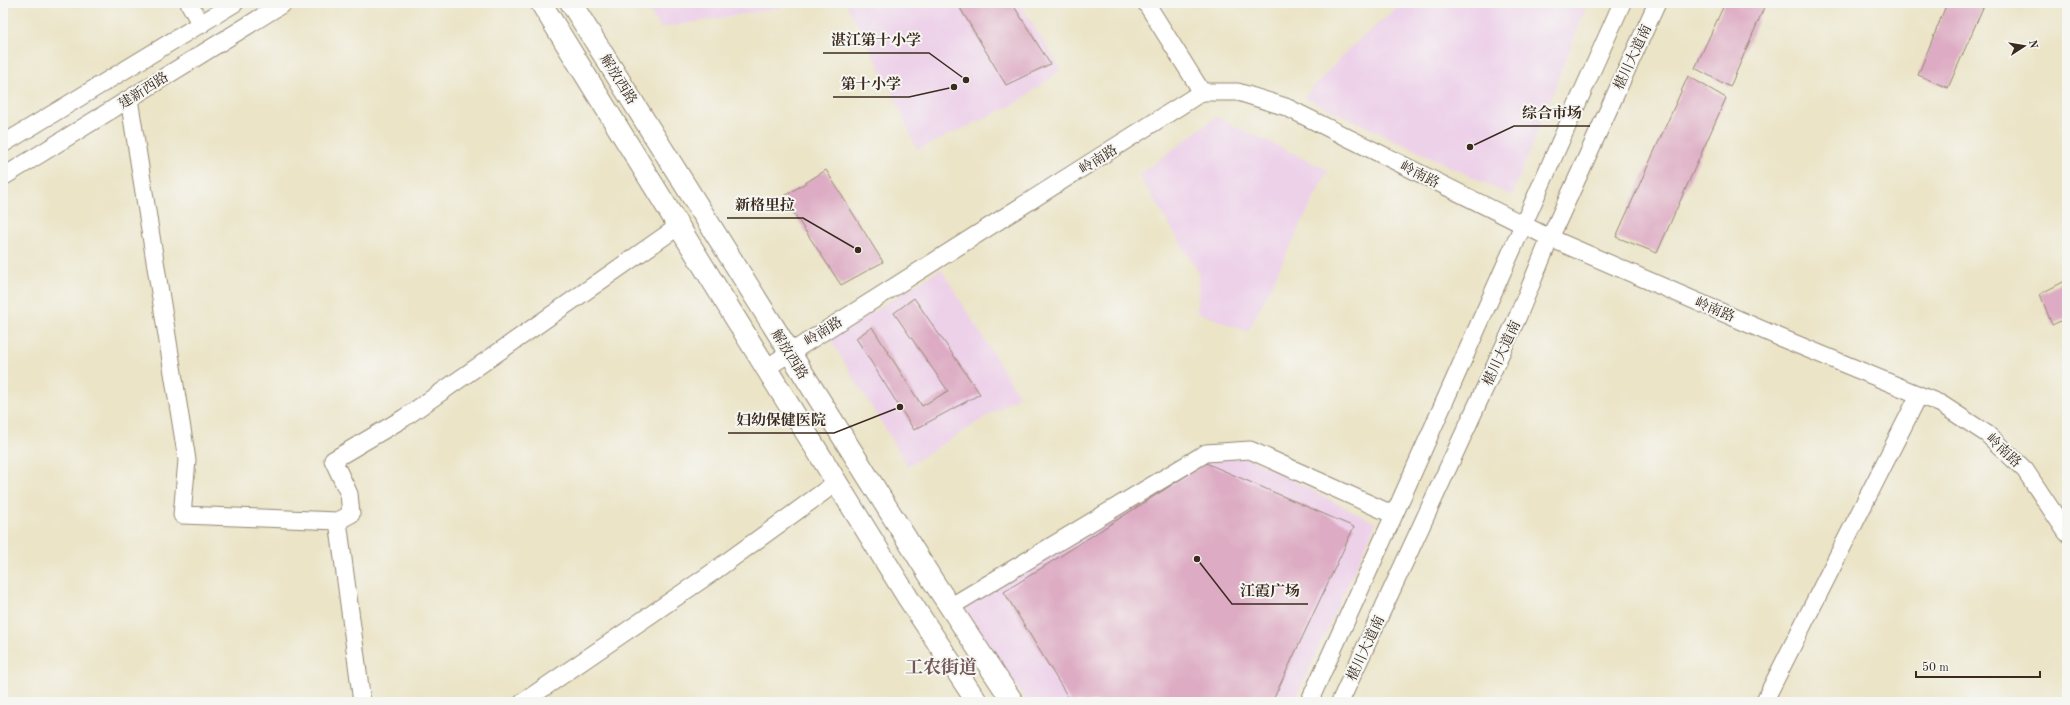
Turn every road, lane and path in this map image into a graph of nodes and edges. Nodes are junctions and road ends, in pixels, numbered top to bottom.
1 (189, 3) edge
2 (235, 3) edge
3 (284, 3) edge
4 (541, 3) edge
5 (571, 3) edge
6 (1146, 3) edge
7 (1622, 3) edge
8 (1657, 3) edge
9 (201, 25) junction
10 (1202, 92) junction
11 (129, 99) junction
12 (3, 144) edge
13 (3, 177) edge
14 (678, 226) junction
15 (1524, 226) junction
16 (1550, 238) junction
17 (789, 352) junction
18 (766, 368) junction
19 (1919, 395) junction
20 (837, 482) junction
21 (1394, 515) junction
22 (338, 522) junction
23 (2067, 533) edge
24 (950, 607) junction
25 (362, 702) edge
26 (523, 702) edge
27 (977, 702) edge
28 (1013, 702) edge
29 (1309, 702) edge
30 (1340, 702) edge
31 (1764, 702) edge

1 - 9 street
2 - 9 street, 建新西路
3 - 11 street, 建新西路
4 - 14 main road, 解放西路
5 - 17 main road, 解放西路
6 - 10 street
7 - 15 street, 椹川大道南
8 - 16 street, 椹川大道南
9 - 12 street, 建新西路
10 - 15 street, 岭南路
10 - 17 street, 岭南路
11 - 13 street, 建新西路
11 - 22 street
14 - 18 main road, 解放西路
14 - 22 street
15 - 16 street, 岭南路
15 - 21 street, 椹川大道南
16 - 19 street, 岭南路
16 - 30 street, 椹川大道南
17 - 18 street, 岭南路
17 - 24 main road, 解放西路
18 - 20 main road, 解放西路
19 - 23 street, 岭南路
19 - 31 street
20 - 26 street
20 - 27 main road, 解放西路
21 - 24 street
21 - 29 street, 椹川大道南
22 - 25 street
24 - 28 main road, 解放西路

